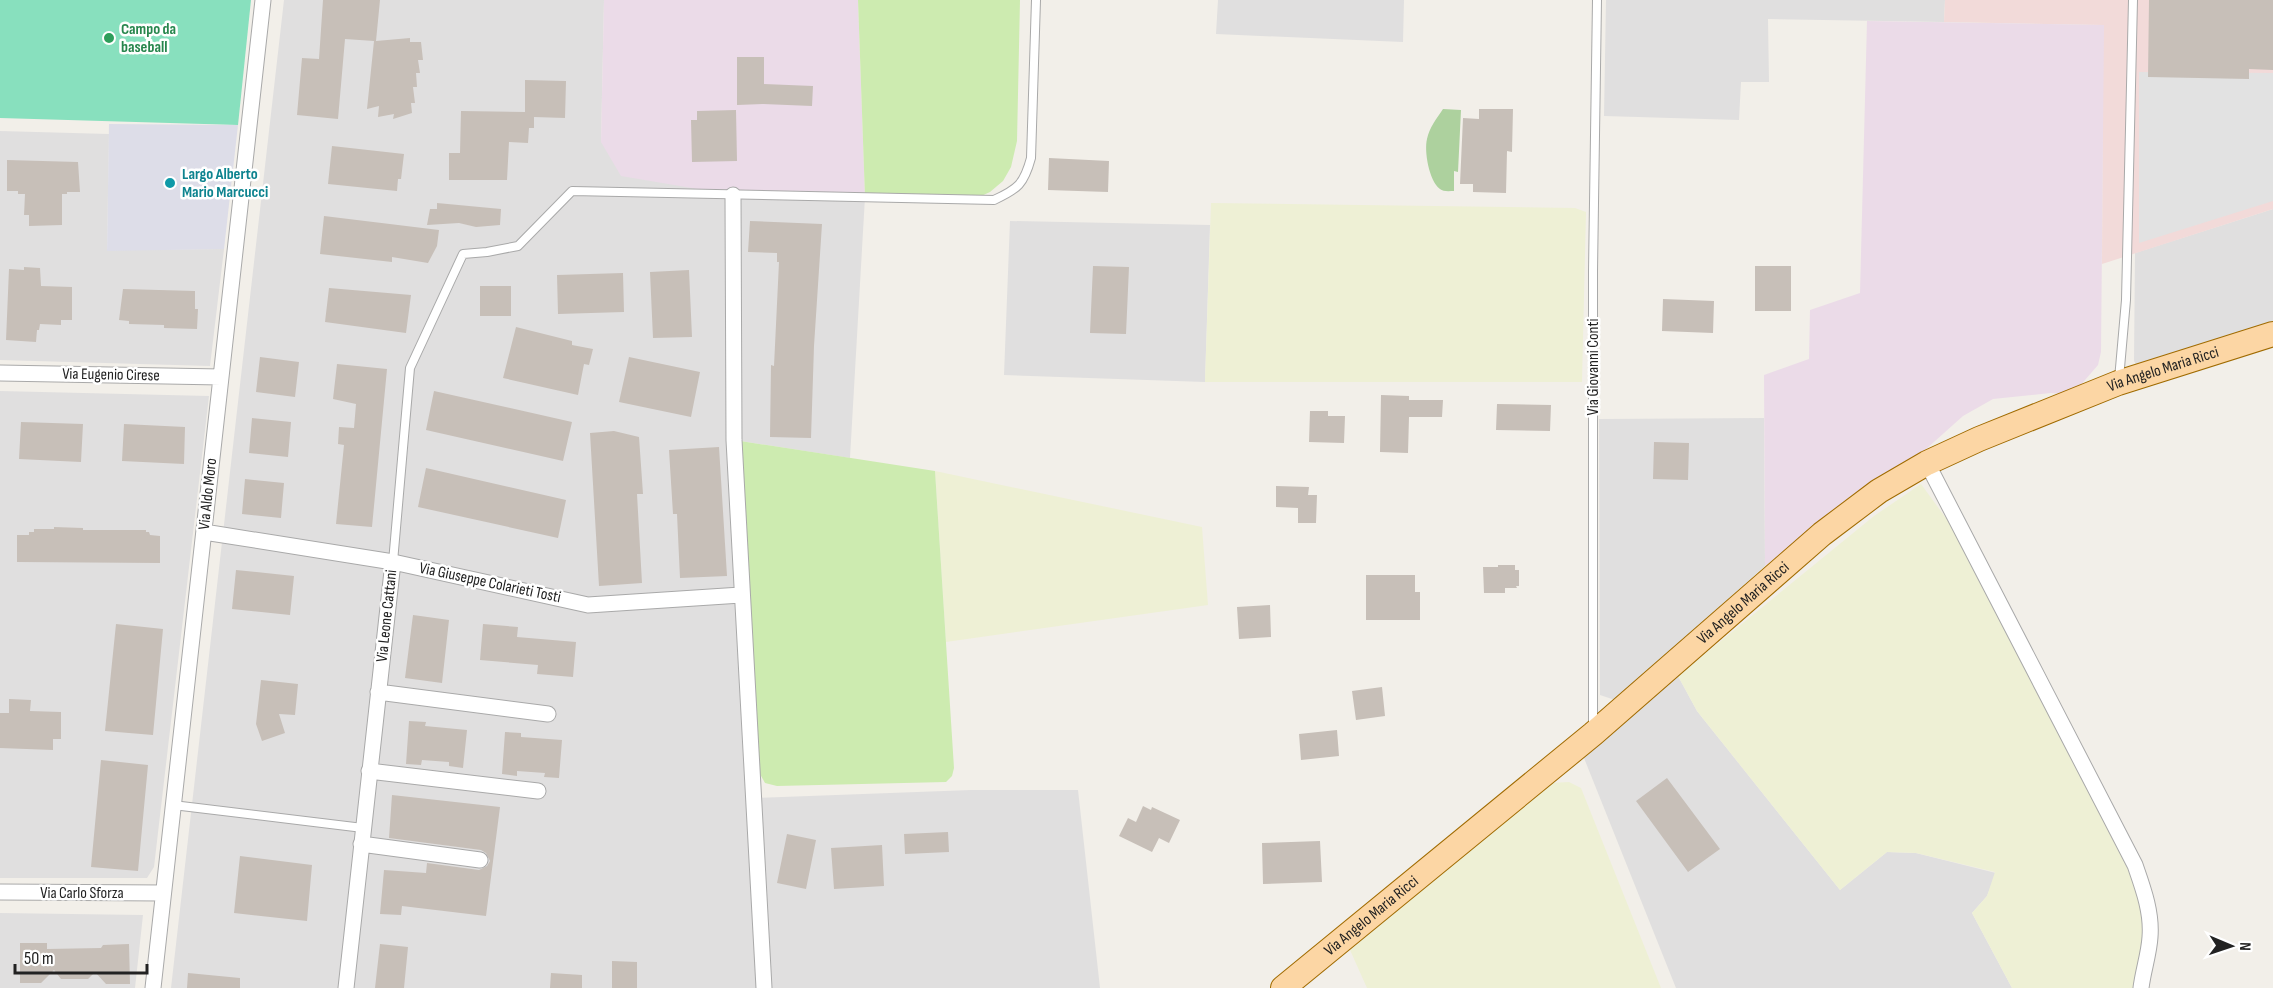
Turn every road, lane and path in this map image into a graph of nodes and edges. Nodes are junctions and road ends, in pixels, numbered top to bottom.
1 (263, 0) edge
2 (1036, 0) edge
3 (1598, 0) edge
4 (2133, 0) edge
5 (733, 195) junction
6 (2273, 334) edge
7 (0, 373) edge
8 (221, 377) junction
9 (2118, 383) junction
10 (1927, 463) junction
11 (204, 532) junction
12 (393, 562) junction
13 (741, 596) junction
14 (378, 692) junction
15 (548, 714) dead end
16 (1593, 734) junction
17 (369, 771) junction
18 (538, 791) dead end
19 (173, 805) junction
20 (363, 828) junction
21 (361, 844) junction
22 (480, 860) dead end
23 (0, 892) edge
24 (163, 893) junction
25 (153, 988) edge
26 (346, 988) edge
27 (764, 988) edge
28 (1283, 988) edge
29 (2141, 988) edge

1 - 8 street, Via Aldo Moro
2 - 5 lane
3 - 16 lane, Via Giovanni Conti
4 - 9 lane
5 - 12 lane, Via Leone Cattani
5 - 13 street
6 - 9 main road, Via Angelo Maria Ricci
7 - 8 street, Via Eugenio Cirese
8 - 11 street, Via Aldo Moro
9 - 10 main road, Via Angelo Maria Ricci
10 - 16 main road, Via Angelo Maria Ricci
10 - 29 street
11 - 12 street, Via Giuseppe Colarieti Tosti
11 - 19 street, Via Aldo Moro
12 - 13 street, Via Giuseppe Colarieti Tosti
12 - 14 street, Via Leone Cattani
13 - 27 street
14 - 15 street
14 - 17 street, Via Leone Cattani
16 - 28 main road, Via Angelo Maria Ricci
17 - 18 street
17 - 20 street, Via Leone Cattani
19 - 20 lane
19 - 24 street, Via Aldo Moro
20 - 21 street, Via Leone Cattani
21 - 22 street
21 - 26 street, Via Leone Cattani
23 - 24 street, Via Carlo Sforza
24 - 25 street, Via Aldo Moro

